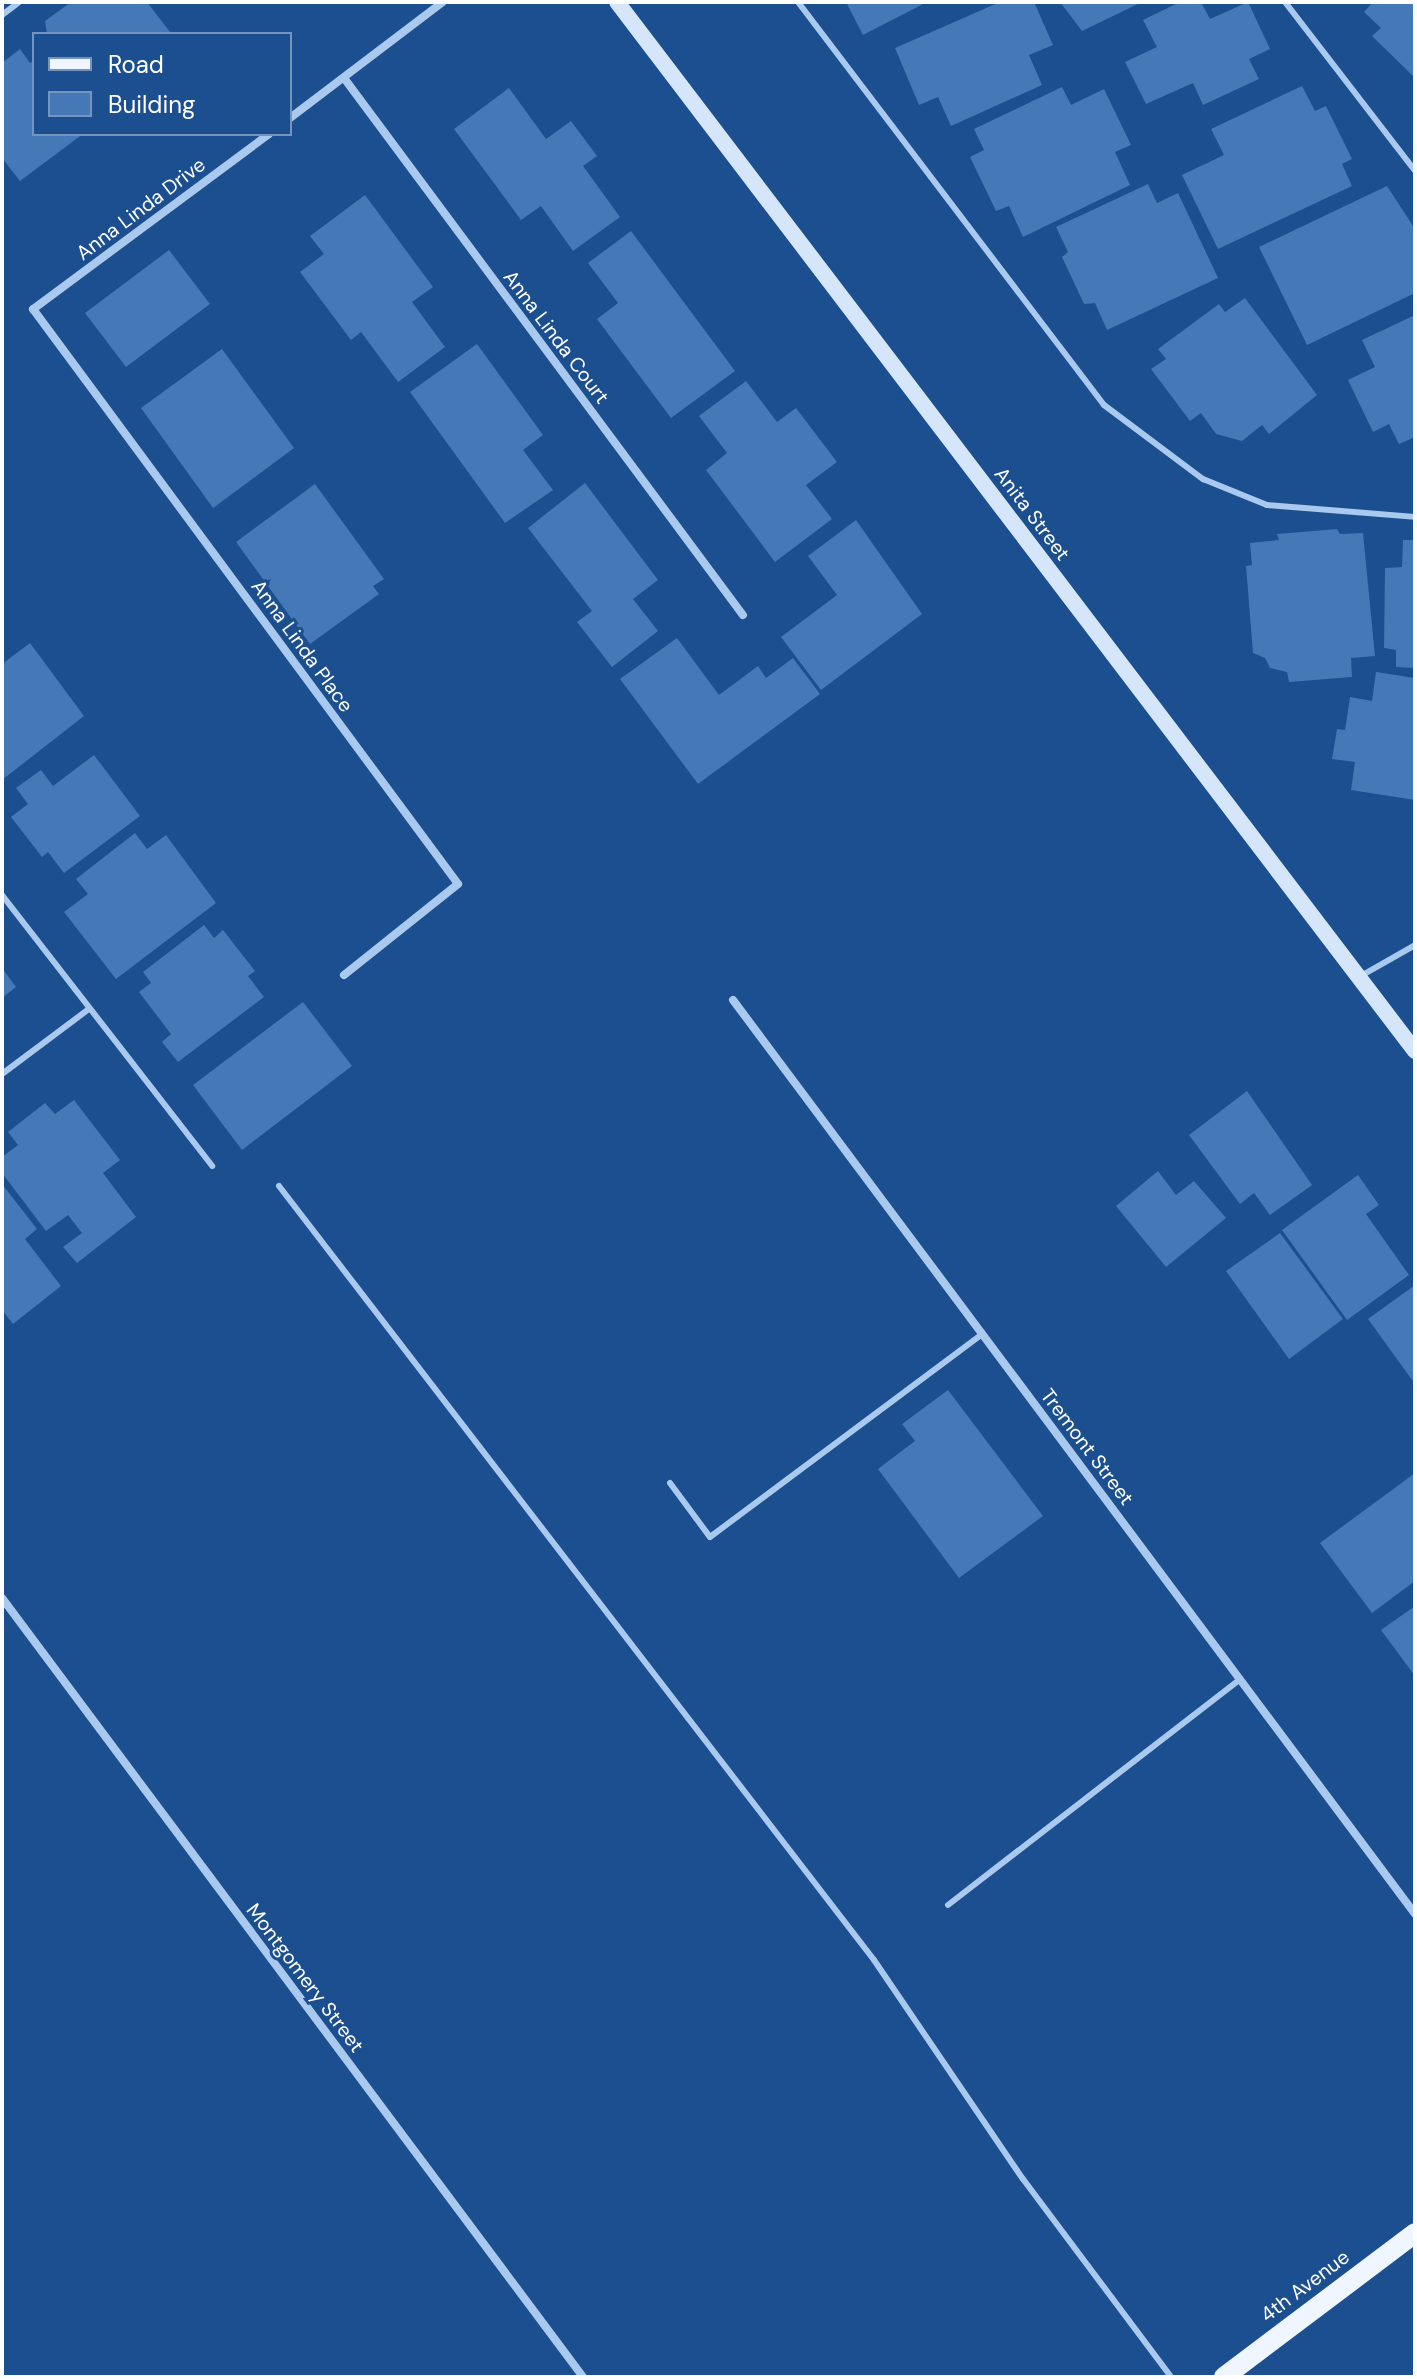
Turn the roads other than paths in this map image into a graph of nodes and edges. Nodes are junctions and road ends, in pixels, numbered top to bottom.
1 (19, 2) edge
2 (443, 2) edge
3 (617, 2) edge
4 (798, 2) edge
5 (1285, 2) edge
6 (2, 15) edge
7 (344, 78) junction
8 (292, 117) edge
9 (266, 136) edge
10 (1415, 171) edge
11 (33, 309) joint
12 (1415, 517) edge
13 (743, 615) dead end
14 (2, 895) edge
15 (1415, 945) edge
16 (344, 975) dead end
17 (1359, 977) junction
18 (733, 1000) dead end
19 (89, 1009) junction
20 (1415, 1051) edge
21 (2, 1074) edge
22 (212, 1166) dead end
23 (279, 1186) dead end
24 (982, 1334) junction
25 (670, 1483) dead end
26 (2, 1598) edge
27 (1240, 1679) junction
28 (948, 1905) dead end
29 (1415, 1914) edge
30 (1415, 2233) edge
31 (583, 2377) edge
32 (1171, 2377) edge
33 (1224, 2377) edge

1 - 6 lane
2 - 7 street
3 - 17 street, Anita Street
4 - 12 lane
5 - 10 lane
7 - 8 street
7 - 13 street, Anna Linda Court
9 - 11 street, Anna Linda Drive
11 - 16 street, Anna Linda Place
14 - 19 lane
15 - 17 lane
17 - 20 street, Anita Street
18 - 24 street, Tremont Street
19 - 21 lane
19 - 22 lane
23 - 32 lane
24 - 25 lane
24 - 27 street, Tremont Street
26 - 31 street, Montgomery Street
27 - 28 lane
27 - 29 street, Tremont Street
30 - 33 main road, 4th Avenue

